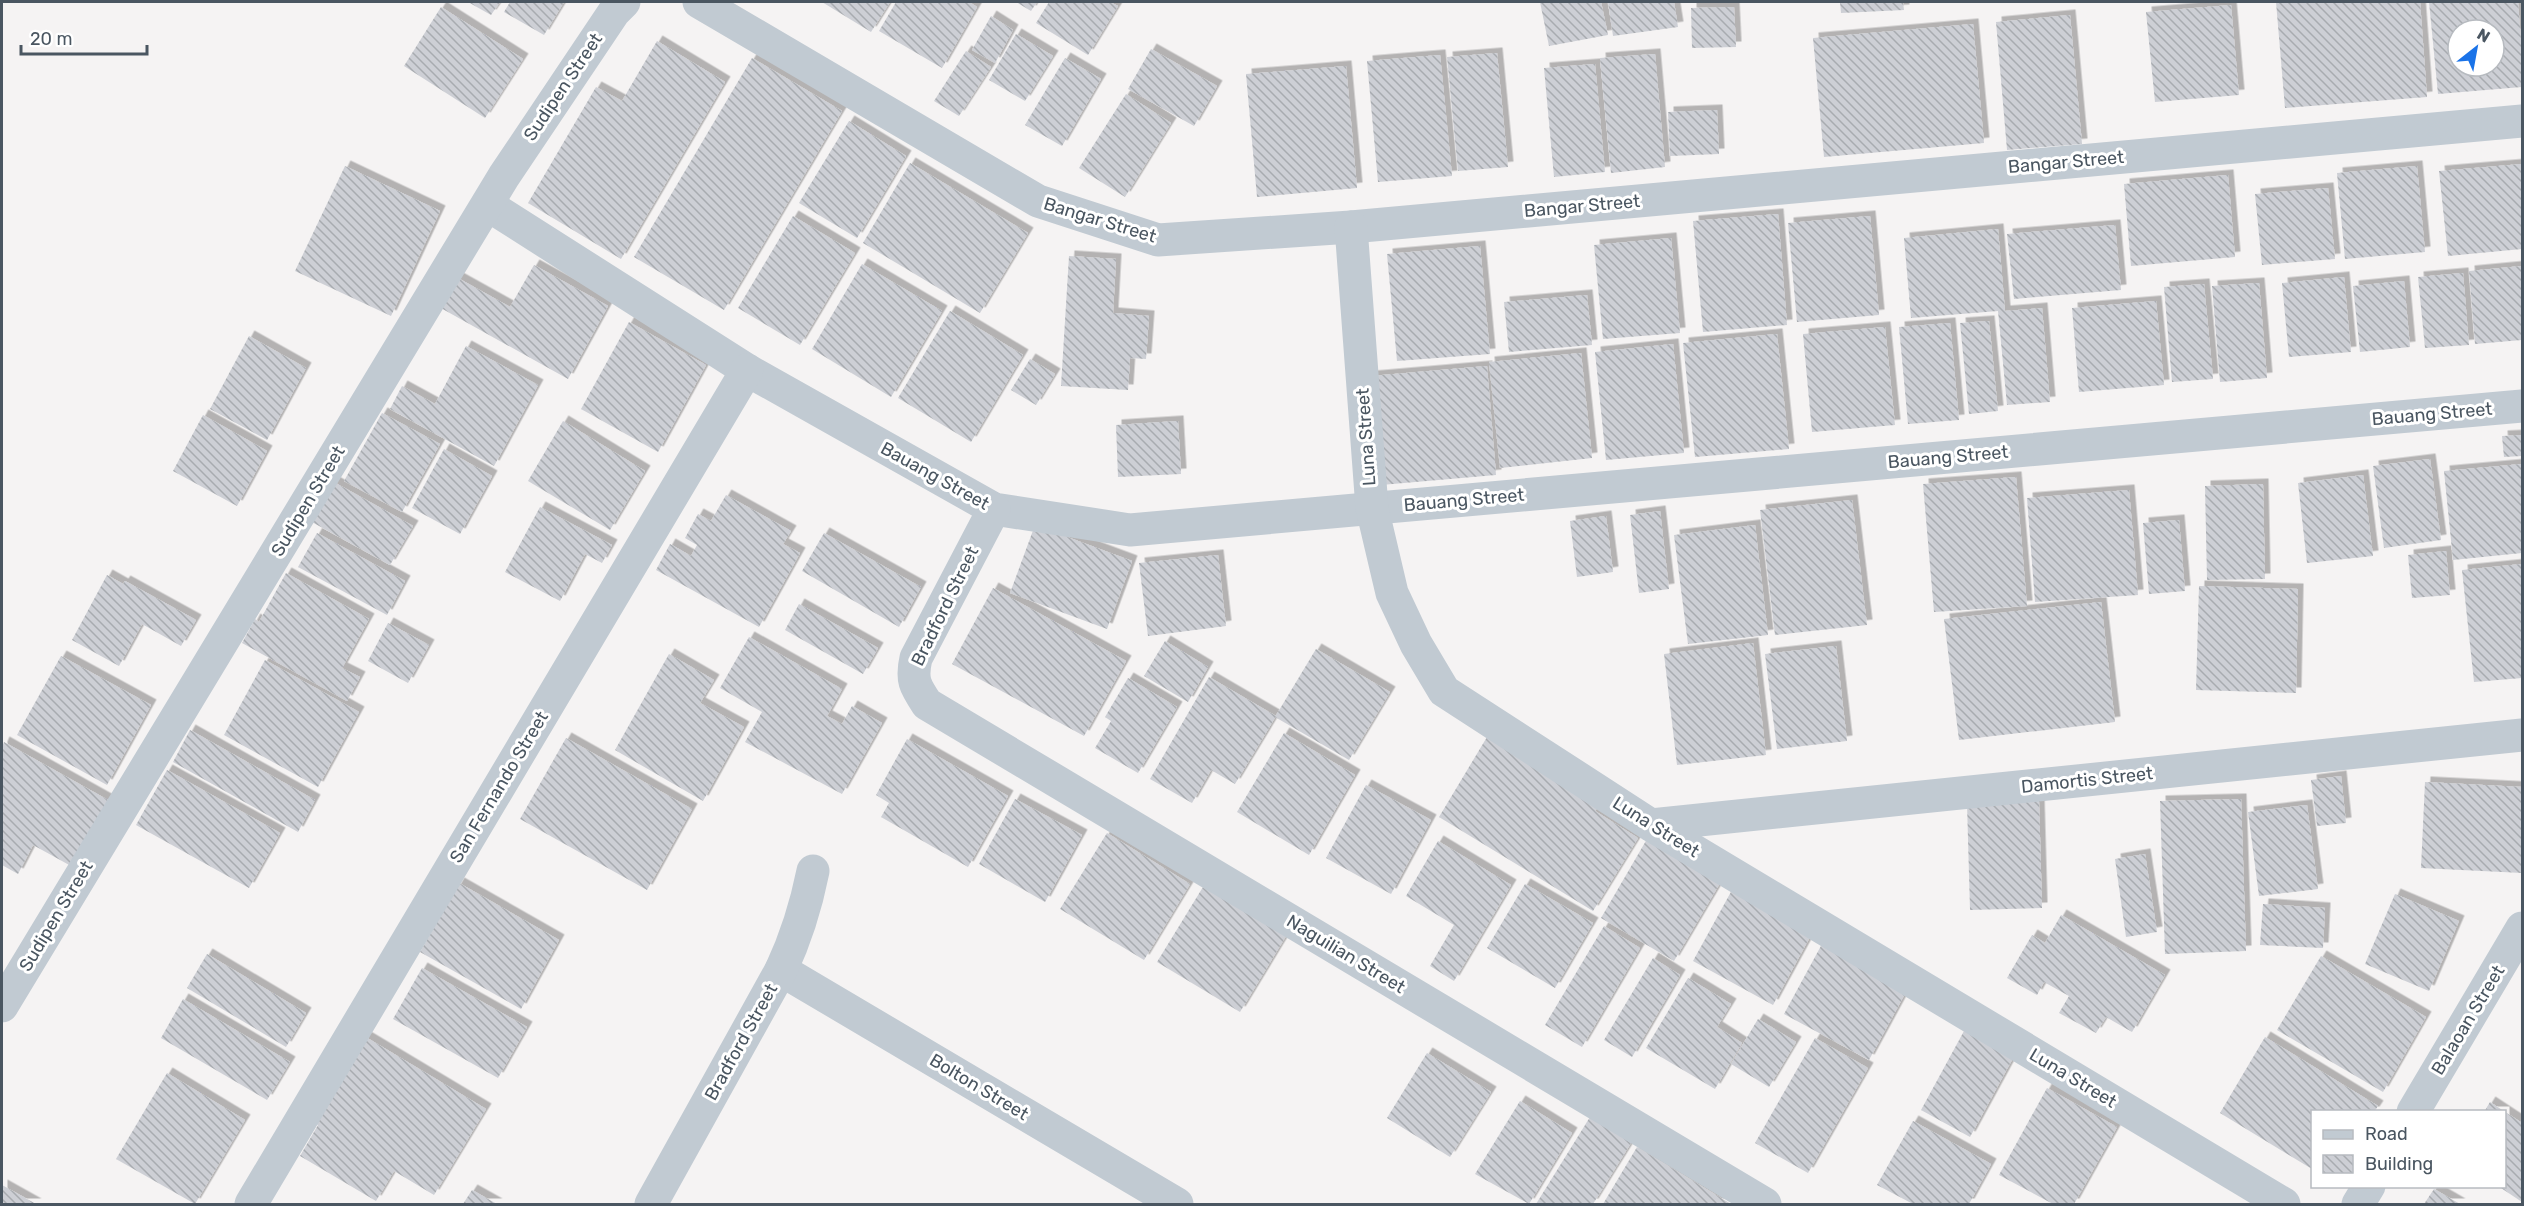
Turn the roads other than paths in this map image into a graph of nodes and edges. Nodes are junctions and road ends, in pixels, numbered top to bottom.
1 (624, 2) edge
2 (699, 2) edge
3 (2523, 121) edge
4 (488, 205) junction
5 (1351, 226) junction
6 (747, 370) junction
7 (2523, 406) edge
8 (1372, 508) junction
9 (994, 509) junction
10 (927, 704) joint
11 (2523, 735) edge
12 (1651, 825) junction
13 (813, 872) dead end
14 (2523, 928) edge
15 (781, 970) junction
16 (2, 1006) edge
17 (2414, 1110) edge
18 (2368, 1188) edge
19 (251, 1204) edge
20 (651, 1204) edge
21 (1177, 1204) edge
22 (1765, 1204) edge
23 (2284, 1204) edge
24 (2358, 1204) edge

1 - 4 street, Sudipen Street
2 - 5 street, Bangar Street
3 - 5 street, Bangar Street
4 - 6 street, Bauang Street
4 - 16 street, Sudipen Street
5 - 8 street, Luna Street
6 - 9 street, Bauang Street
6 - 19 street, San Fernando Street
7 - 8 street, Bauang Street
8 - 9 street, Bauang Street
8 - 12 street, Luna Street
9 - 10 street, Bradford Street
10 - 22 street, Naguilian Street
11 - 12 street, Damortis Street
12 - 23 street, Luna Street
13 - 15 street, Bradford Street
14 - 17 street, Balaoan Street
15 - 20 street, Bradford Street
15 - 21 street, Bolton Street
18 - 24 street

